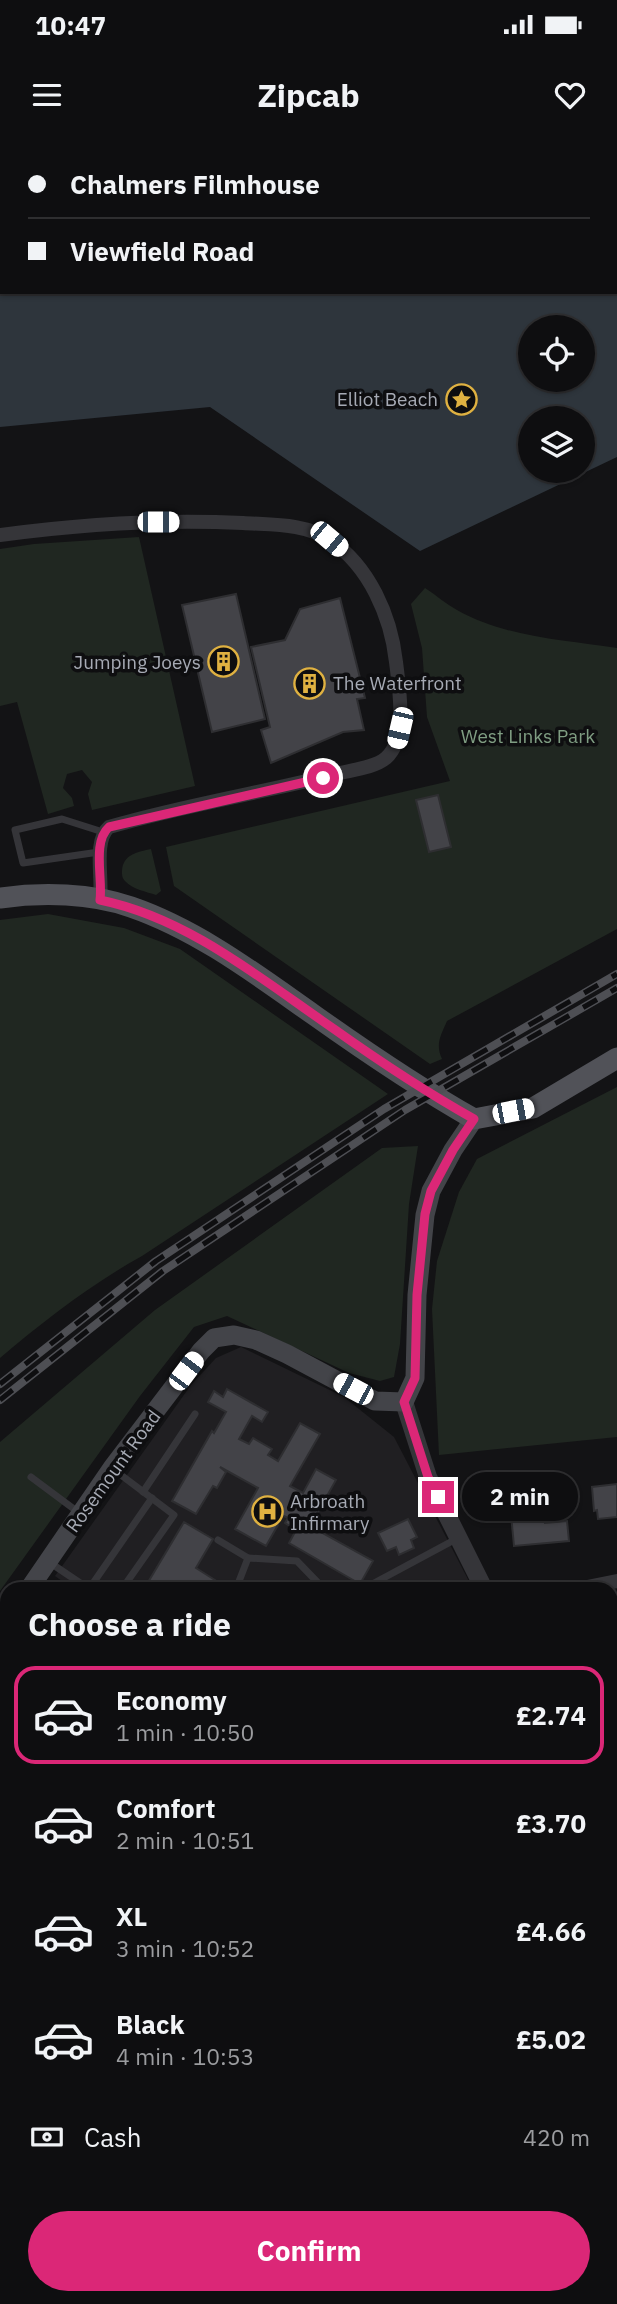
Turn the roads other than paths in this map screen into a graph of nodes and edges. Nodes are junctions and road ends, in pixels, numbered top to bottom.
1 (0, 535) edge
2 (103, 832) junction
3 (100, 852) junction
4 (0, 898) edge
5 (100, 900) junction
6 (617, 1058) edge
7 (474, 1119) junction
8 (404, 1402) junction
9 (195, 1414) dead end
10 (112, 1468) junction
11 (31, 1477) dead end
12 (144, 1492) junction
13 (152, 1498) junction
14 (81, 1514) junction
15 (459, 1538) junction
16 (218, 1540) dead end
17 (248, 1558) junction
18 (49, 1562) junction
19 (34, 1582) edge
20 (79, 1582) edge
21 (94, 1582) edge
22 (127, 1582) edge
23 (239, 1582) edge
24 (317, 1582) edge
25 (376, 1582) edge
26 (481, 1582) edge

1 - 2 street
2 - 3 street
2 - 3 lane
3 - 5 street
4 - 5 main road
5 - 7 main road
6 - 7 main road
7 - 8 main road
8 - 10 main road, Rosemount Road
8 - 15 street
9 - 12 lane
10 - 12 lane
10 - 14 main road, Rosemount Road
11 - 14 lane
12 - 13 lane
13 - 21 lane
13 - 22 lane
14 - 18 main road, Rosemount Road
15 - 25 lane
15 - 26 street
16 - 17 lane
17 - 23 lane
17 - 24 lane
18 - 19 main road, Rosemount Road
18 - 20 lane

